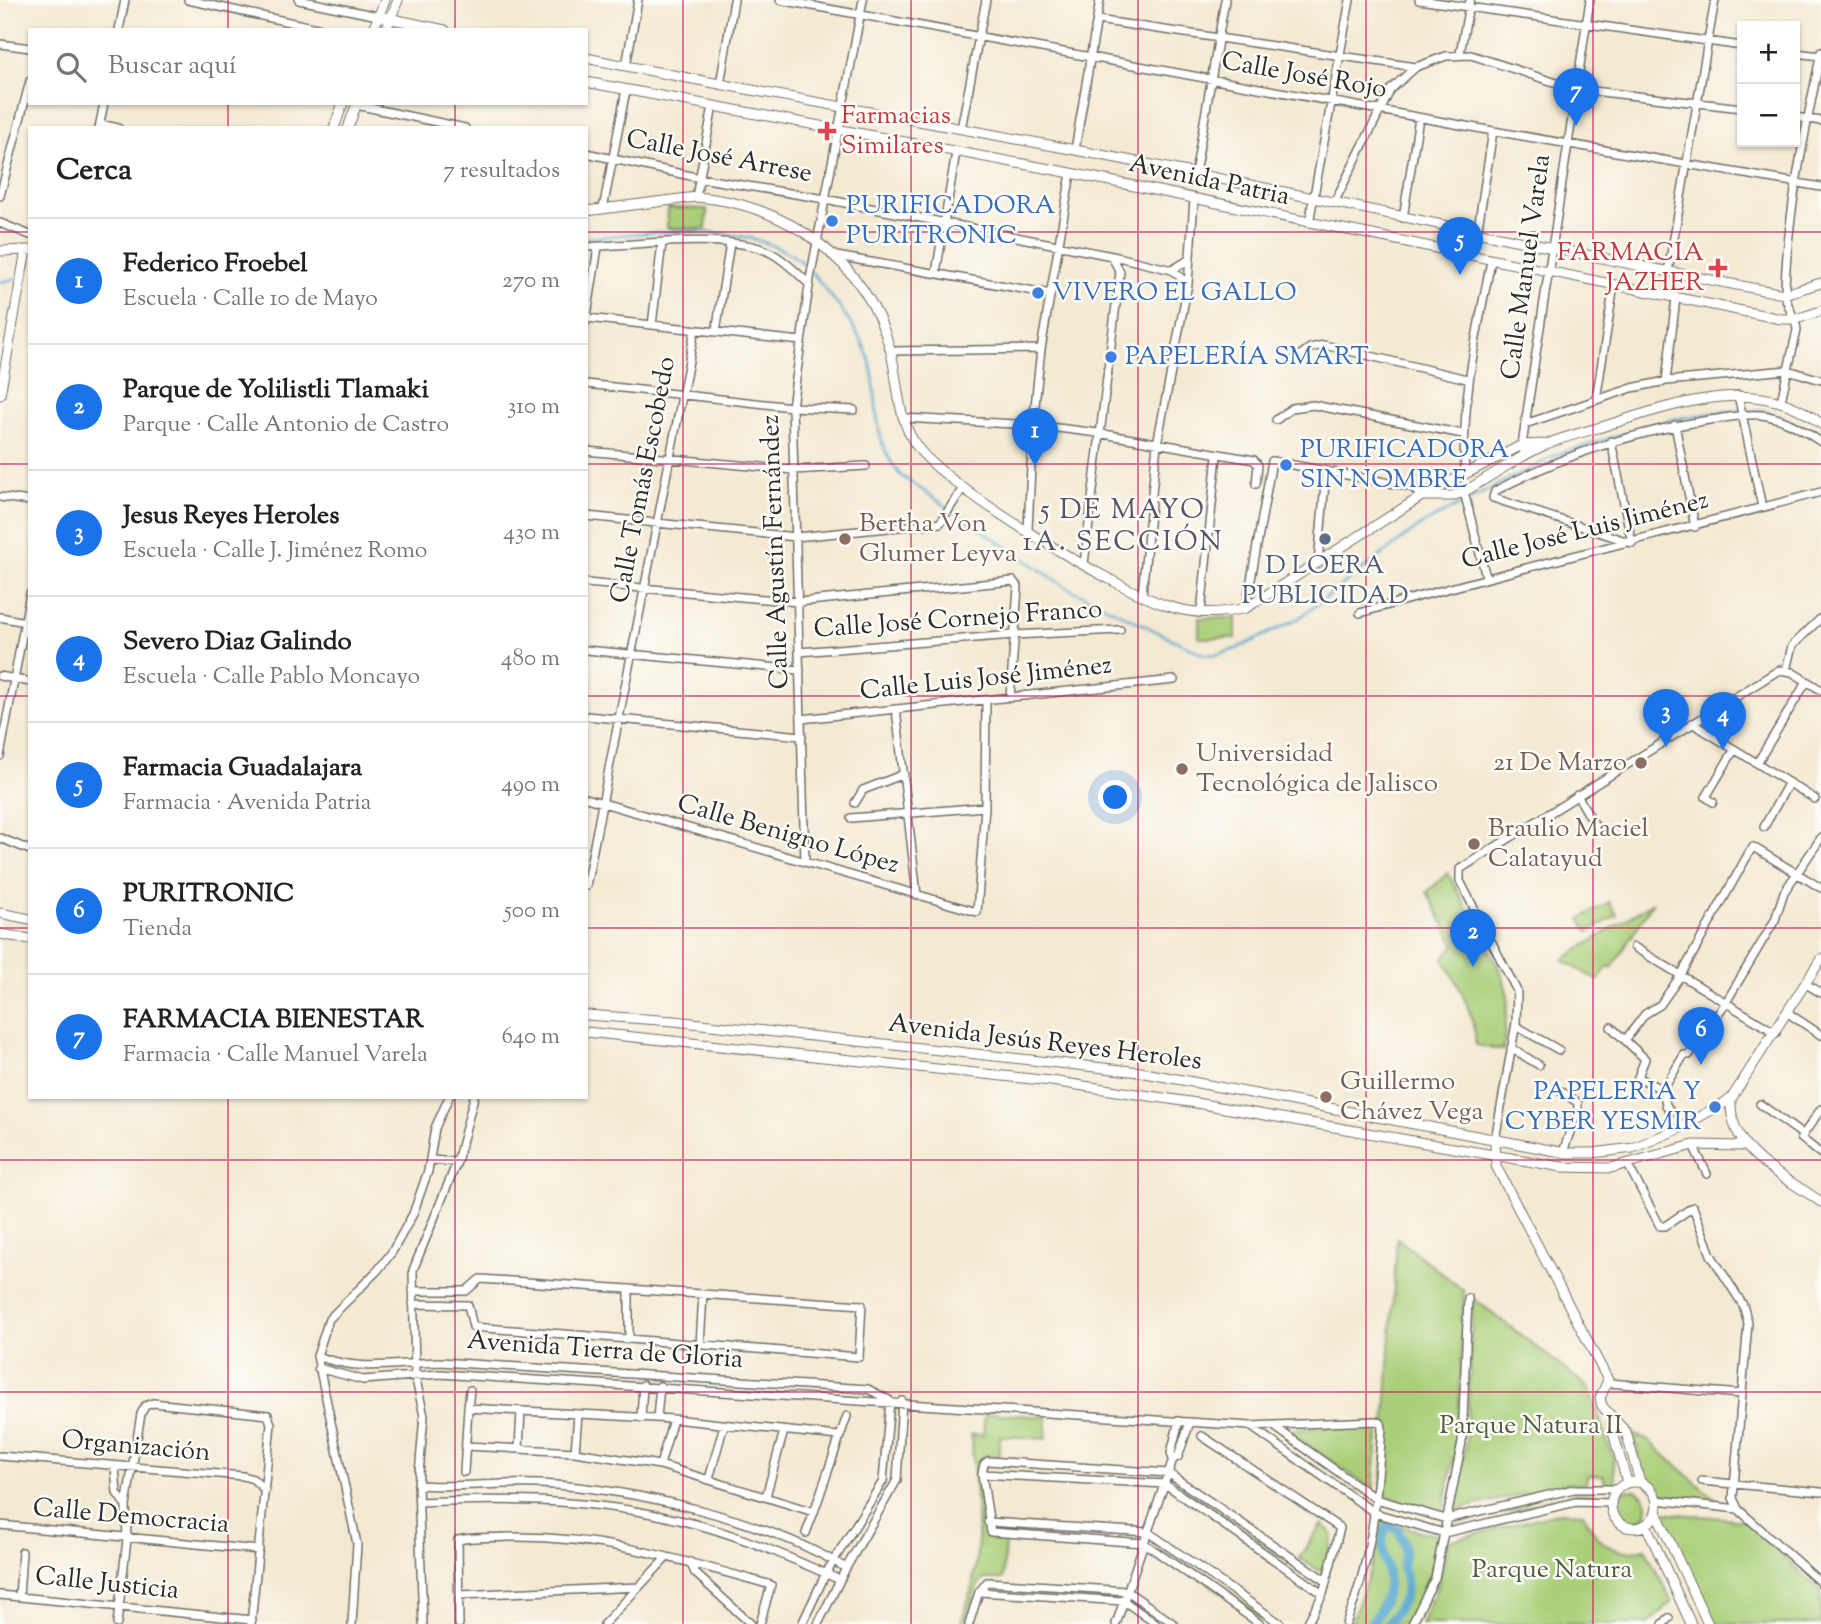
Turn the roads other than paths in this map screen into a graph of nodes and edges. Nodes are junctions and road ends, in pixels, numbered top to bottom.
1 (125, 0) edge
2 (188, 0) edge
3 (299, 0) edge
4 (384, 0) edge
5 (398, 0) edge
6 (638, 0) edge
7 (734, 0) edge
8 (780, 0) edge
9 (863, 0) edge
10 (986, 0) edge
11 (1100, 0) edge
12 (1225, 0) edge
13 (1350, 0) edge
14 (1419, 0) edge
15 (1590, 0) edge
16 (1715, 0) edge
17 (1469, 4) edge
18 (861, 15) junction
19 (378, 16) junction
20 (391, 19) junction
21 (1097, 20) junction
22 (1586, 24) junction
23 (119, 28) edge
24 (317, 28) edge
25 (374, 28) edge
26 (387, 28) edge
27 (435, 28) edge
28 (1219, 37) junction
29 (979, 38) junction
30 (1708, 41) junction
31 (0, 44) edge
32 (1737, 45) edge
33 (28, 48) edge
34 (1800, 53) edge
35 (1460, 54) junction
36 (1821, 55) edge
37 (1339, 56) junction
38 (588, 58) edge
39 (1090, 58) junction
40 (626, 66) junction
41 (1416, 68) junction
42 (1212, 81) junction
43 (588, 82) edge
44 (720, 85) junction
45 (28, 89) edge
46 (1575, 89) junction
47 (626, 90) junction
48 (1696, 101) junction
49 (1331, 102) junction
50 (104, 105) edge
51 (342, 105) edge
52 (357, 105) edge
53 (362, 105) edge
54 (713, 106) junction
55 (1737, 107) edge
56 (844, 109) junction
57 (1379, 111) junction
58 (1419, 118) junction
59 (1800, 118) edge
60 (1808, 119) junction
61 (1821, 121) edge
62 (100, 126) edge
63 (335, 126) edge
64 (349, 126) edge
65 (456, 126) edge
66 (961, 129) junction
67 (839, 131) junction
68 (1493, 131) junction
69 (1567, 144) junction
70 (1075, 150) junction
71 (956, 152) junction
72 (588, 153) edge
73 (614, 159) junction
74 (1686, 164) junction
75 (1071, 173) junction
76 (1195, 174) junction
77 (700, 178) junction
78 (1798, 183) junction
79 (1821, 187) edge
80 (0, 196) edge
81 (695, 197) junction
82 (825, 199) junction
83 (1313, 199) junction
84 (1194, 200) junction
85 (1334, 203) junction
86 (603, 209) junction
87 (588, 211) edge
88 (1403, 218) junction
89 (0, 223) edge
90 (944, 223) junction
91 (1309, 223) junction
92 (28, 234) edge
93 (1477, 234) junction
94 (662, 243) junction
95 (730, 243) junction
96 (816, 246) junction
97 (1059, 246) junction
98 (588, 247) edge
99 (598, 247) junction
100 (1550, 249) junction
101 (28, 250) edge
102 (0, 251) edge
103 (831, 254) junction
104 (1113, 258) junction
105 (1190, 258) junction
106 (1491, 261) junction
107 (1132, 262) junction
108 (1172, 270) junction
109 (1120, 272) junction
110 (1668, 272) junction
111 (936, 273) junction
112 (1548, 273) junction
113 (809, 282) junction
114 (1821, 283) edge
115 (1188, 284) junction
116 (1614, 285) junction
117 (1051, 294) junction
118 (1784, 294) junction
119 (1676, 298) junction
120 (1821, 311) edge
121 (588, 313) edge
122 (1796, 319) junction
123 (588, 320) edge
124 (652, 325) junction
125 (695, 330) junction
126 (716, 332) junction
127 (801, 341) junction
128 (1041, 349) junction
129 (891, 351) junction
130 (1296, 358) dead end
131 (1788, 370) junction
132 (1467, 379) junction
133 (1821, 380) edge
134 (1665, 381) junction
135 (588, 384) edge
136 (683, 395) junction
137 (0, 396) edge
138 (1596, 400) junction
139 (1781, 401) junction
140 (1741, 406) junction
141 (792, 407) junction
142 (854, 411) dead end
143 (903, 418) junction
144 (1276, 420) dead end
145 (1525, 424) junction
146 (1821, 424) edge
147 (1032, 425) junction
148 (1675, 425) junction
149 (1098, 433) junction
150 (1463, 434) junction
151 (1611, 441) junction
152 (1821, 442) edge
153 (1157, 444) junction
154 (1547, 444) junction
155 (1522, 445) junction
156 (588, 451) edge
157 (1217, 455) junction
158 (1525, 456) junction
159 (670, 460) junction
160 (866, 467) dead end
161 (793, 470) junction
162 (1326, 471) junction
163 (1465, 472) junction
164 (1256, 484) dead end
165 (1821, 492) edge
166 (960, 493) junction
167 (1464, 494) junction
168 (1422, 496) junction
169 (0, 497) edge
170 (28, 502) edge
171 (1762, 507) junction
172 (588, 516) edge
173 (657, 524) junction
174 (1695, 527) junction
175 (1028, 529) junction
176 (796, 537) junction
177 (1632, 543) junction
178 (1318, 563) junction
179 (1084, 564) junction
180 (1486, 577) junction
181 (588, 583) edge
182 (644, 588) junction
183 (1142, 594) junction
184 (797, 602) junction
185 (28, 605) edge
186 (1246, 608) junction
187 (1201, 612) junction
188 (1360, 613) dead end
189 (0, 617) edge
190 (1821, 618) edge
191 (25, 622) junction
192 (1120, 631) dead end
193 (1013, 635) junction
194 (588, 650) edge
195 (799, 652) junction
196 (630, 655) junction
197 (800, 670) junction
198 (1786, 670) junction
199 (0, 676) edge
200 (15, 679) junction
201 (1174, 680) dead end
202 (1807, 681) junction
203 (28, 682) edge
204 (1821, 690) edge
205 (1010, 698) junction
206 (986, 701) junction
207 (896, 709) junction
208 (588, 716) edge
209 (617, 719) junction
210 (801, 719) junction
211 (1692, 723) junction
212 (802, 736) junction
213 (1734, 750) junction
214 (0, 751) edge
215 (1757, 762) junction
216 (904, 775) junction
217 (1788, 783) junction
218 (1577, 795) junction
219 (588, 799) edge
220 (1815, 799) dead end
221 (1713, 802) dead end
222 (601, 803) junction
223 (855, 803) dead end
224 (985, 807) junction
225 (909, 813) junction
226 (851, 818) dead end
227 (1596, 827) dead end
228 (1763, 827) dead end
229 (0, 838) edge
230 (1821, 838) edge
231 (28, 849) edge
232 (805, 862) junction
233 (588, 875) edge
234 (1797, 875) junction
235 (1821, 888) edge
236 (917, 895) junction
237 (0, 913) edge
238 (28, 919) edge
239 (0, 934) edge
240 (28, 939) edge
241 (1634, 947) dead end
242 (1821, 959) edge
243 (1681, 975) junction
244 (1806, 984) junction
245 (1821, 993) edge
246 (1725, 1004) junction
247 (1788, 1013) junction
248 (588, 1015) edge
249 (1516, 1026) junction
250 (1611, 1027) dead end
251 (588, 1032) edge
252 (1776, 1033) junction
253 (1821, 1035) edge
254 (1626, 1040) junction
255 (1511, 1048) junction
256 (1559, 1051) dead end
257 (1055, 1062) junction
258 (1539, 1065) dead end
259 (1051, 1081) junction
260 (1663, 1090) junction
261 (1561, 1091) dead end
262 (448, 1099) edge
263 (473, 1099) edge
264 (1731, 1099) junction
265 (1760, 1104) dead end
266 (1821, 1109) edge
267 (1671, 1112) dead end
268 (1802, 1136) junction
269 (1494, 1140) junction
270 (1693, 1145) junction
271 (1744, 1146) junction
272 (1563, 1152) junction
273 (1821, 1154) edge
274 (1494, 1155) junction
275 (431, 1160) junction
276 (457, 1162) junction
277 (1628, 1165) junction
278 (1707, 1174) dead end
279 (1821, 1202) edge
280 (629, 1289) junction
281 (413, 1292) junction
282 (703, 1294) junction
283 (1468, 1298) dead end
284 (413, 1304) junction
285 (629, 1339) junction
286 (700, 1345) junction
287 (317, 1356) junction
288 (414, 1363) junction
289 (318, 1368) junction
290 (415, 1376) junction
291 (1609, 1383) junction
292 (643, 1385) junction
293 (660, 1386) junction
294 (470, 1390) dead end
295 (1741, 1394) junction
296 (890, 1401) junction
297 (902, 1401) junction
298 (468, 1408) junction
299 (521, 1411) junction
300 (578, 1414) junction
301 (846, 1416) dead end
302 (641, 1418) junction
303 (657, 1418) junction
304 (673, 1419) junction
305 (1612, 1419) junction
306 (1179, 1421) junction
307 (1190, 1422) junction
308 (724, 1424) junction
309 (1250, 1426) junction
310 (1275, 1426) junction
311 (784, 1431) junction
312 (838, 1436) junction
313 (1202, 1436) dead end
314 (466, 1446) junction
315 (520, 1448) junction
316 (575, 1452) junction
317 (0, 1456) edge
318 (1173, 1459) junction
319 (660, 1465) junction
320 (115, 1467) junction
321 (133, 1469) junction
322 (464, 1472) dead end
323 (1168, 1473) junction
324 (982, 1474) junction
325 (709, 1479) junction
326 (1702, 1481) dead end
327 (1627, 1482) junction
328 (1640, 1482) junction
329 (1165, 1483) junction
330 (1733, 1484) junction
331 (418, 1485) junction
332 (1616, 1489) junction
333 (265, 1490) junction
334 (1821, 1492) edge
335 (766, 1496) junction
336 (1376, 1499) junction
337 (1657, 1500) junction
338 (419, 1502) junction
339 (1610, 1503) junction
340 (126, 1506) junction
341 (1738, 1509) junction
342 (814, 1512) junction
343 (1656, 1512) junction
344 (1375, 1513) junction
345 (1446, 1520) junction
346 (988, 1522) junction
347 (0, 1525) edge
348 (1646, 1525) junction
349 (1148, 1532) junction
350 (806, 1533) dead end
351 (1444, 1533) junction
352 (127, 1539) junction
353 (1144, 1543) junction
354 (259, 1550) junction
355 (22, 1552) dead end
356 (667, 1557) junction
357 (834, 1561) junction
358 (690, 1562) junction
359 (846, 1569) junction
360 (826, 1573) junction
361 (840, 1580) junction
362 (1326, 1581) junction
363 (1821, 1583) edge
364 (639, 1587) junction
365 (1127, 1591) junction
366 (979, 1592) junction
367 (1692, 1592) junction
368 (1323, 1594) junction
369 (0, 1595) edge
370 (459, 1595) junction
371 (19, 1597) junction
372 (1124, 1601) junction
373 (1680, 1601) junction
374 (121, 1606) junction
375 (252, 1622) edge
376 (117, 1624) edge
377 (352, 1624) edge
378 (423, 1624) edge
379 (459, 1624) edge
380 (604, 1624) edge
381 (751, 1624) edge
382 (760, 1624) edge
383 (802, 1624) edge
384 (818, 1624) edge
385 (969, 1624) edge
386 (1116, 1624) edge
387 (1156, 1624) edge
388 (1174, 1624) edge
389 (1260, 1624) edge
390 (1281, 1624) edge
391 (1307, 1624) edge
392 (1346, 1624) edge
393 (1412, 1624) edge
394 (1691, 1624) edge
395 (1708, 1624) edge

1 - 23 street
2 - 24 street
3 - 19 street
4 - 19 street
5 - 20 street
6 - 40 street
7 - 44 street
8 - 18 street, Calle José Rojo
9 - 18 street, Calle Agustín Fernández
10 - 29 street
11 - 21 street
12 - 28 street
13 - 37 street
14 - 17 street
15 - 22 street, Calle Manuel Varela
16 - 30 street
17 - 22 street
17 - 35 street
18 - 29 street, Calle José Rojo
18 - 56 street, Calle Agustín Fernández
19 - 20 street
19 - 25 street
20 - 26 street
20 - 27 street
21 - 28 street
21 - 39 street
22 - 30 street
22 - 46 street, Calle Manuel Varela
28 - 37 street
28 - 42 street
29 - 39 street, Calle José Rojo
29 - 66 street
30 - 32 street
30 - 48 street
31 - 33 street
34 - 36 street
35 - 41 street
35 - 46 street
36 - 60 street
37 - 41 street
37 - 49 street
38 - 40 street, Avenida Patria
39 - 42 street, Calle José Rojo
39 - 70 street
40 - 44 street, Avenida Patria
41 - 57 street
42 - 49 street, Calle José Rojo
42 - 76 street
43 - 47 street, Avenida Patria
44 - 56 street, Avenida Patria
45 - 80 street
46 - 48 street
46 - 69 street, Calle Manuel Varela
47 - 54 street, Avenida Patria
47 - 73 street
48 - 55 street
48 - 74 street
49 - 57 street, Calle José Rojo
49 - 83 street
50 - 62 street
51 - 63 street
52 - 64 street
53 - 65 street
54 - 67 street, Avenida Patria
54 - 77 street
56 - 66 street, Avenida Patria
56 - 67 street, Calle Agustín Fernández
57 - 58 street, Calle José Rojo
57 - 85 street
58 - 68 street, Calle José Rojo
58 - 88 street
59 - 60 street
60 - 61 street
60 - 78 street
66 - 70 street, Avenida Patria
67 - 71 street, Avenida Patria
67 - 82 street, Calle Agustín Fernández
68 - 69 street, Calle José Rojo
68 - 93 street
69 - 74 street, Calle José Rojo
69 - 100 street, Calle Manuel Varela
70 - 76 street, Avenida Patria
71 - 75 street, Avenida Patria
71 - 90 street
72 - 73 street, Calle José Arrese
73 - 77 street, Calle José Arrese
73 - 86 street
74 - 78 street, Calle José Rojo
74 - 110 street
75 - 84 street, Avenida Patria
75 - 97 street
76 - 83 street, Avenida Patria
77 - 81 street
77 - 82 street, Calle José Arrese
78 - 79 street, Calle José Rojo
78 - 118 street
81 - 86 street
81 - 96 street
82 - 90 street, Calle José Arrese
82 - 96 street, Calle Agustín Fernández
83 - 85 street, Avenida Patria
83 - 91 street
84 - 91 street, Avenida Patria
84 - 105 street
85 - 88 street, Avenida Patria
86 - 87 street
88 - 93 street, Avenida Patria
89 - 92 street
90 - 97 street, Calle José Arrese
90 - 111 street
91 - 106 street, Avenida Patria
93 - 100 street, Avenida Patria
94 - 95 street
94 - 99 street
94 - 124 street
95 - 113 street
95 - 126 street
96 - 103 street
96 - 113 street, Calle Agustín Fernández
97 - 104 street, Calle José Arrese
97 - 117 street
98 - 99 street
99 - 121 street
100 - 110 street, Avenida Patria
100 - 112 street, Calle Manuel Varela
101 - 102 street
101 - 137 street
103 - 111 street
103 - 129 street
104 - 107 street, Calle José Arrese
104 - 109 street
105 - 108 street
105 - 115 street
106 - 112 street, Avenida Patria
106 - 132 street
107 - 108 street, Calle José Arrese
107 - 109 street
108 - 115 street, Calle José Arrese
109 - 149 street
110 - 118 street, Avenida Patria
111 - 117 street
112 - 116 street, Avenida Patria
112 - 145 street, Calle Manuel Varela
113 - 127 street, Calle Agustín Fernández
114 - 118 street, Avenida Patria
115 - 153 street
116 - 119 street, Avenida Patria
116 - 138 street
117 - 128 street
118 - 122 street
119 - 122 street, Avenida Patria
119 - 134 street
120 - 122 street, Avenida Patria
122 - 131 street
123 - 124 street
124 - 125 street
125 - 126 street
125 - 136 street, Calle Tomás Escobedo
126 - 127 street
127 - 141 street, Calle Agustín Fernández
128 - 129 street
128 - 147 street
129 - 143 street
130 - 132 street
131 - 133 street
131 - 134 street
131 - 139 street
132 - 150 street
134 - 138 street
135 - 136 street
136 - 141 street
136 - 159 street, Calle Tomás Escobedo
138 - 145 street
139 - 140 street
139 - 146 street
140 - 148 street
140 - 152 street
140 - 154 street
140 - 171 street
141 - 142 street
141 - 161 street, Calle Agustín Fernández
143 - 147 street
143 - 166 street
144 - 150 street
145 - 155 street, Calle Manuel Varela
147 - 149 street
147 - 175 street
148 - 151 street
148 - 174 street
149 - 153 street
149 - 179 street
150 - 163 street
151 - 177 street
151 - 177 street
153 - 157 street
153 - 183 street
154 - 155 street
154 - 158 street
155 - 158 street, Calle Manuel Varela
155 - 163 street
156 - 159 street
157 - 164 street
157 - 187 street
158 - 167 street
159 - 161 street
159 - 173 street, Calle Tomás Escobedo
160 - 161 street
161 - 176 street, Calle Agustín Fernández
162 - 168 street
162 - 178 street
162 - 186 street
163 - 168 street
165 - 171 street, Calle José Luis Jiménez
166 - 175 street
166 - 176 street
167 - 168 street
167 - 180 street
168 - 178 street
169 - 170 street
171 - 174 street, Calle José Luis Jiménez
172 - 173 street
173 - 176 street
173 - 182 street, Calle Tomás Escobedo
174 - 177 street, Calle José Luis Jiménez
175 - 179 street
176 - 184 street, Calle Agustín Fernández
177 - 180 street, Calle José Luis Jiménez
178 - 186 street
179 - 183 street
180 - 188 street, Calle José Luis Jiménez
181 - 182 street
182 - 184 street
182 - 196 street, Calle Tomás Escobedo
183 - 187 street
184 - 193 street
184 - 195 street, Calle Agustín Fernández
185 - 191 street
186 - 187 street
189 - 191 street
190 - 198 street
191 - 200 street
192 - 193 street, Calle José Cornejo Franco
193 - 195 street, Calle José Cornejo Franco
193 - 205 street
194 - 196 street, Calle José Cornejo Franco
195 - 197 street, Calle Agustín Fernández
196 - 197 street, Calle José Cornejo Franco
196 - 209 street, Calle Tomás Escobedo
197 - 210 street, Calle Agustín Fernández
198 - 202 street
198 - 211 street
199 - 200 street
200 - 203 street
200 - 214 street
201 - 205 street, Calle Luis José Jiménez
202 - 204 street
202 - 215 street
205 - 206 street, Calle Luis José Jiménez
206 - 207 street, Calle Luis José Jiménez
206 - 224 street
207 - 210 street, Calle Luis José Jiménez
207 - 216 street
208 - 209 street
209 - 212 street
209 - 222 street, Calle Tomás Escobedo
210 - 212 street, Calle Agustín Fernández
211 - 213 street
211 - 218 street
212 - 232 street, Calle Agustín Fernández
213 - 215 street
213 - 221 street
215 - 217 street
216 - 223 street
216 - 225 street
217 - 220 street
217 - 228 street
218 - 227 street
218 - 249 street
219 - 222 street, Calle Benigno López
222 - 232 street, Calle Benigno López
222 - 233 street, Calle Tomás Escobedo
224 - 225 street
224 - 236 street, Calle Benigno López
225 - 226 street
225 - 236 street
229 - 231 street
230 - 234 street
232 - 236 street, Calle Benigno López
234 - 235 street
234 - 243 street
234 - 246 street
237 - 238 street
239 - 240 street
241 - 243 street
242 - 244 street
243 - 246 street
243 - 254 street
244 - 245 street
244 - 247 street
246 - 252 street
246 - 260 street
247 - 252 street
247 - 253 street
248 - 257 street, Avenida Jesús Reyes Heroles
249 - 255 street
249 - 256 street
250 - 254 street
251 - 259 street, Avenida Jesús Reyes Heroles
252 - 264 street
254 - 260 street
255 - 258 street
255 - 269 street
257 - 259 street
257 - 269 street, Avenida Jesús Reyes Heroles
259 - 274 street, Avenida Jesús Reyes Heroles
260 - 267 street
261 - 272 street
262 - 275 street
263 - 276 street
264 - 271 street
264 - 272 street, Avenida Jesús Reyes Heroles
265 - 268 street
266 - 268 street
268 - 273 street
269 - 272 street, Avenida Jesús Reyes Heroles
269 - 274 street
270 - 271 street, Avenida Jesús Reyes Heroles
270 - 277 street, Avenida Jesús Reyes Heroles
270 - 278 street
271 - 279 street
274 - 277 street, Avenida Jesús Reyes Heroles
274 - 291 street
275 - 276 street
275 - 287 street
276 - 281 street
277 - 295 street
280 - 281 street
280 - 282 street
280 - 285 street
281 - 284 street
282 - 286 street
282 - 286 street
283 - 345 street
284 - 285 street
284 - 288 street
285 - 286 street
287 - 288 street, Avenida Tierra de Gloria
287 - 289 street
288 - 290 street
288 - 296 street, Avenida Tierra de Gloria
289 - 290 street, Avenida Tierra de Gloria
289 - 377 street
290 - 292 street, Avenida Tierra de Gloria
290 - 331 street
291 - 295 street
291 - 305 street
292 - 293 street, Avenida Tierra de Gloria
292 - 302 street
293 - 296 street, Avenida Tierra de Gloria
293 - 303 street
294 - 298 street
295 - 330 street
296 - 297 street, Avenida Tierra de Gloria
296 - 357 street
297 - 306 street, Avenida Tierra de Gloria
297 - 359 street
298 - 299 street
298 - 314 street
299 - 300 street
299 - 315 street
300 - 302 street
300 - 316 street
301 - 312 street
302 - 303 street
303 - 304 street
304 - 308 street
304 - 319 street
305 - 327 street
305 - 328 street
306 - 307 street, Avenida Tierra de Gloria
306 - 318 street
307 - 309 street, Avenida Tierra de Gloria
307 - 318 street
308 - 311 street
308 - 325 street
309 - 310 street, Avenida Tierra de Gloria
309 - 344 street
310 - 336 street
310 - 336 street, Avenida Tierra de Gloria
311 - 312 street
311 - 335 street
312 - 342 street
313 - 362 street
314 - 315 street
314 - 322 street
315 - 316 street
316 - 319 street
317 - 320 street, Organización
318 - 323 street
319 - 325 street
320 - 321 street, Organización
320 - 340 street
321 - 333 street, Organización
321 - 333 street
321 - 340 street
323 - 324 street
323 - 329 street
323 - 362 street
324 - 329 street
324 - 346 street
325 - 335 street
326 - 330 street
327 - 328 street
327 - 332 street
328 - 337 street
329 - 349 street
329 - 368 street
330 - 334 street
330 - 341 street
331 - 338 street
331 - 357 street
332 - 339 street
332 - 345 street
333 - 354 street
335 - 342 street
336 - 344 street
336 - 345 street
337 - 341 street
337 - 343 street
338 - 360 street
338 - 378 street
339 - 348 street
339 - 351 street
340 - 352 street
341 - 363 street
342 - 350 street
343 - 348 street
343 - 367 street
344 - 351 street
344 - 392 street
345 - 351 street
346 - 349 street
346 - 353 street
347 - 352 street, Calle Democracia
348 - 373 street
349 - 353 street
349 - 390 street
351 - 393 street
352 - 354 street, Calle Democracia
352 - 374 street
353 - 365 street
353 - 389 street
354 - 375 street
355 - 371 street
356 - 358 street
356 - 364 street
356 - 370 street
357 - 359 street
357 - 360 street
358 - 381 street
358 - 382 street
359 - 361 street
360 - 361 street
360 - 383 street
361 - 384 street
362 - 368 street
364 - 370 street
364 - 380 street
365 - 366 street
365 - 372 street
365 - 388 street
366 - 372 street
366 - 385 street
367 - 373 street
367 - 395 street
368 - 391 street
369 - 371 street, Calle Justicia
370 - 379 street
371 - 374 street, Calle Justicia
372 - 386 street
372 - 387 street
373 - 394 street
374 - 375 street, Calle Justicia
374 - 376 street

